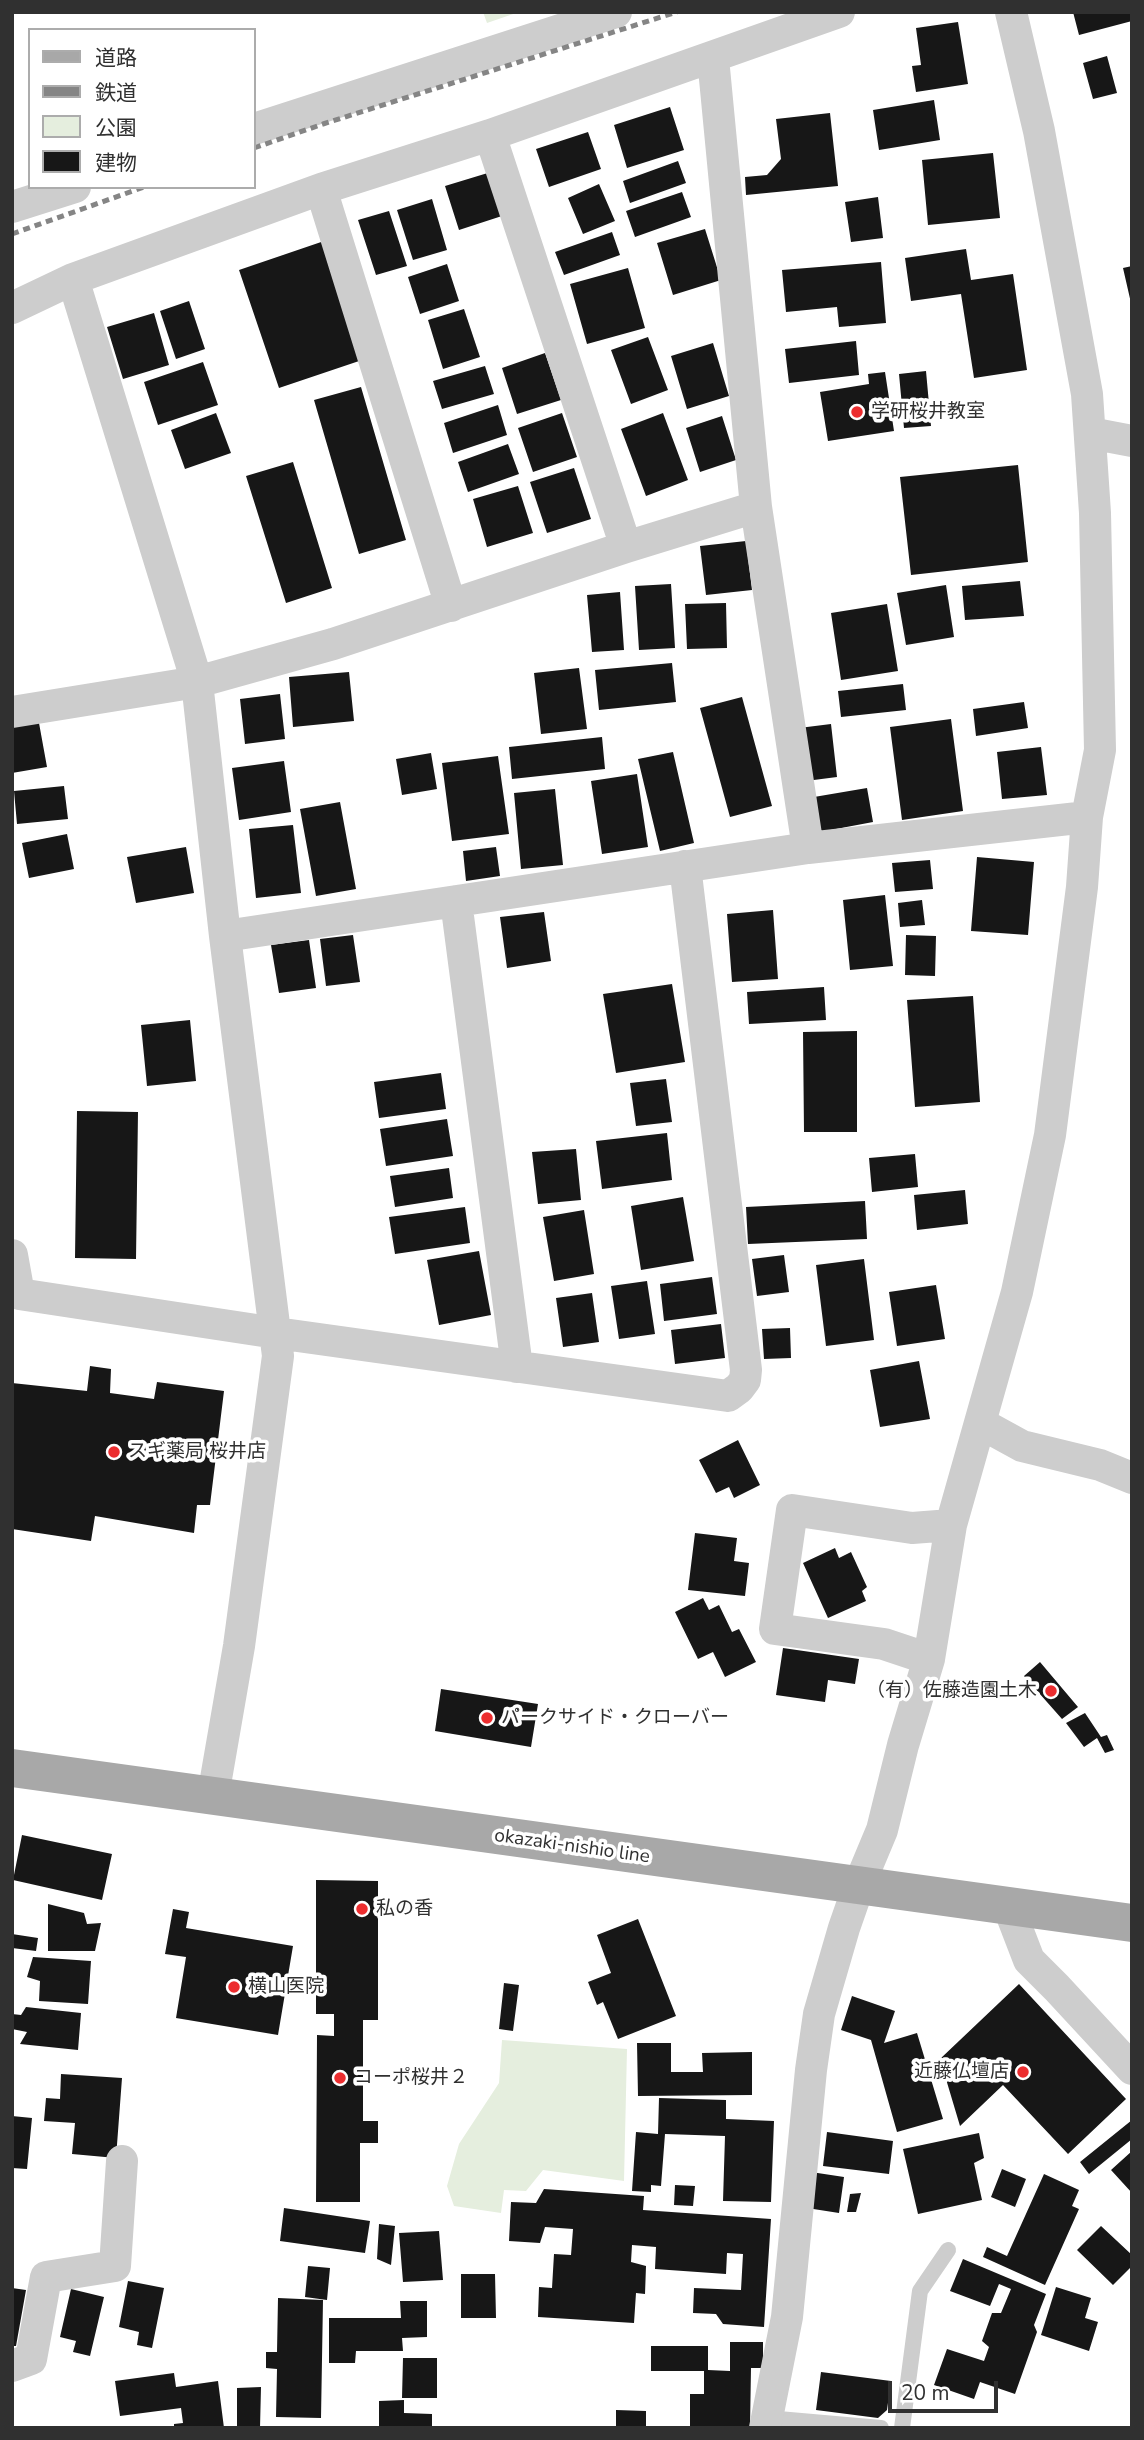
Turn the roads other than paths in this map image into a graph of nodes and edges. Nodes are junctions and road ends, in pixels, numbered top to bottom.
1 (616, 12) edge
2 (839, 12) edge
3 (1011, 12) edge
4 (713, 58) junction
5 (256, 128) edge
6 (490, 135) junction
7 (69, 189) edge
8 (321, 189) junction
9 (12, 207) edge
10 (73, 279) junction
11 (12, 308) edge
12 (1090, 433) junction
13 (1132, 441) edge
14 (756, 507) junction
15 (626, 547) junction
16 (451, 606) junction
17 (197, 682) junction
18 (12, 712) edge
19 (1087, 817) junction
20 (808, 848) junction
21 (685, 866) junction
22 (456, 901) junction
23 (225, 936) junction
24 (12, 1255) edge
25 (276, 1333) junction
26 (517, 1367) junction
27 (981, 1423) junction
28 (1132, 1478) edge
29 (951, 1525) junction
30 (929, 1659) junction
31 (12, 1768) edge
32 (213, 1796) junction
33 (859, 1885) junction
34 (1009, 1908) junction
35 (1132, 1923) edge
36 (1132, 2069) edge
37 (122, 2161) dead end
38 (948, 2250) dead end
39 (12, 2366) edge
40 (766, 2423) edge
41 (881, 2428) edge
42 (902, 2428) edge

1 - 5 street
2 - 4 street
3 - 12 street
4 - 6 street
4 - 14 street
6 - 8 street
6 - 15 street
7 - 9 street
8 - 10 street
8 - 16 street
10 - 11 street
10 - 17 street
12 - 13 street
12 - 19 street
14 - 15 street
14 - 20 street
15 - 16 street
16 - 17 street
17 - 18 street
17 - 23 street
19 - 20 street
19 - 27 street
20 - 21 street
21 - 22 street
21 - 26 street
22 - 23 street
22 - 26 street
23 - 25 street
24 - 25 street
25 - 26 street
25 - 32 street
27 - 28 street
27 - 29 street
29 - 30 street
29 - 30 street
30 - 33 street
31 - 32 main road, okazaki-nishio line
32 - 33 main road, okazaki-nishio line
33 - 34 main road, okazaki-nishio line
33 - 40 street
34 - 35 main road, okazaki-nishio line
34 - 36 street
37 - 39 street
38 - 42 lane
40 - 41 lane

